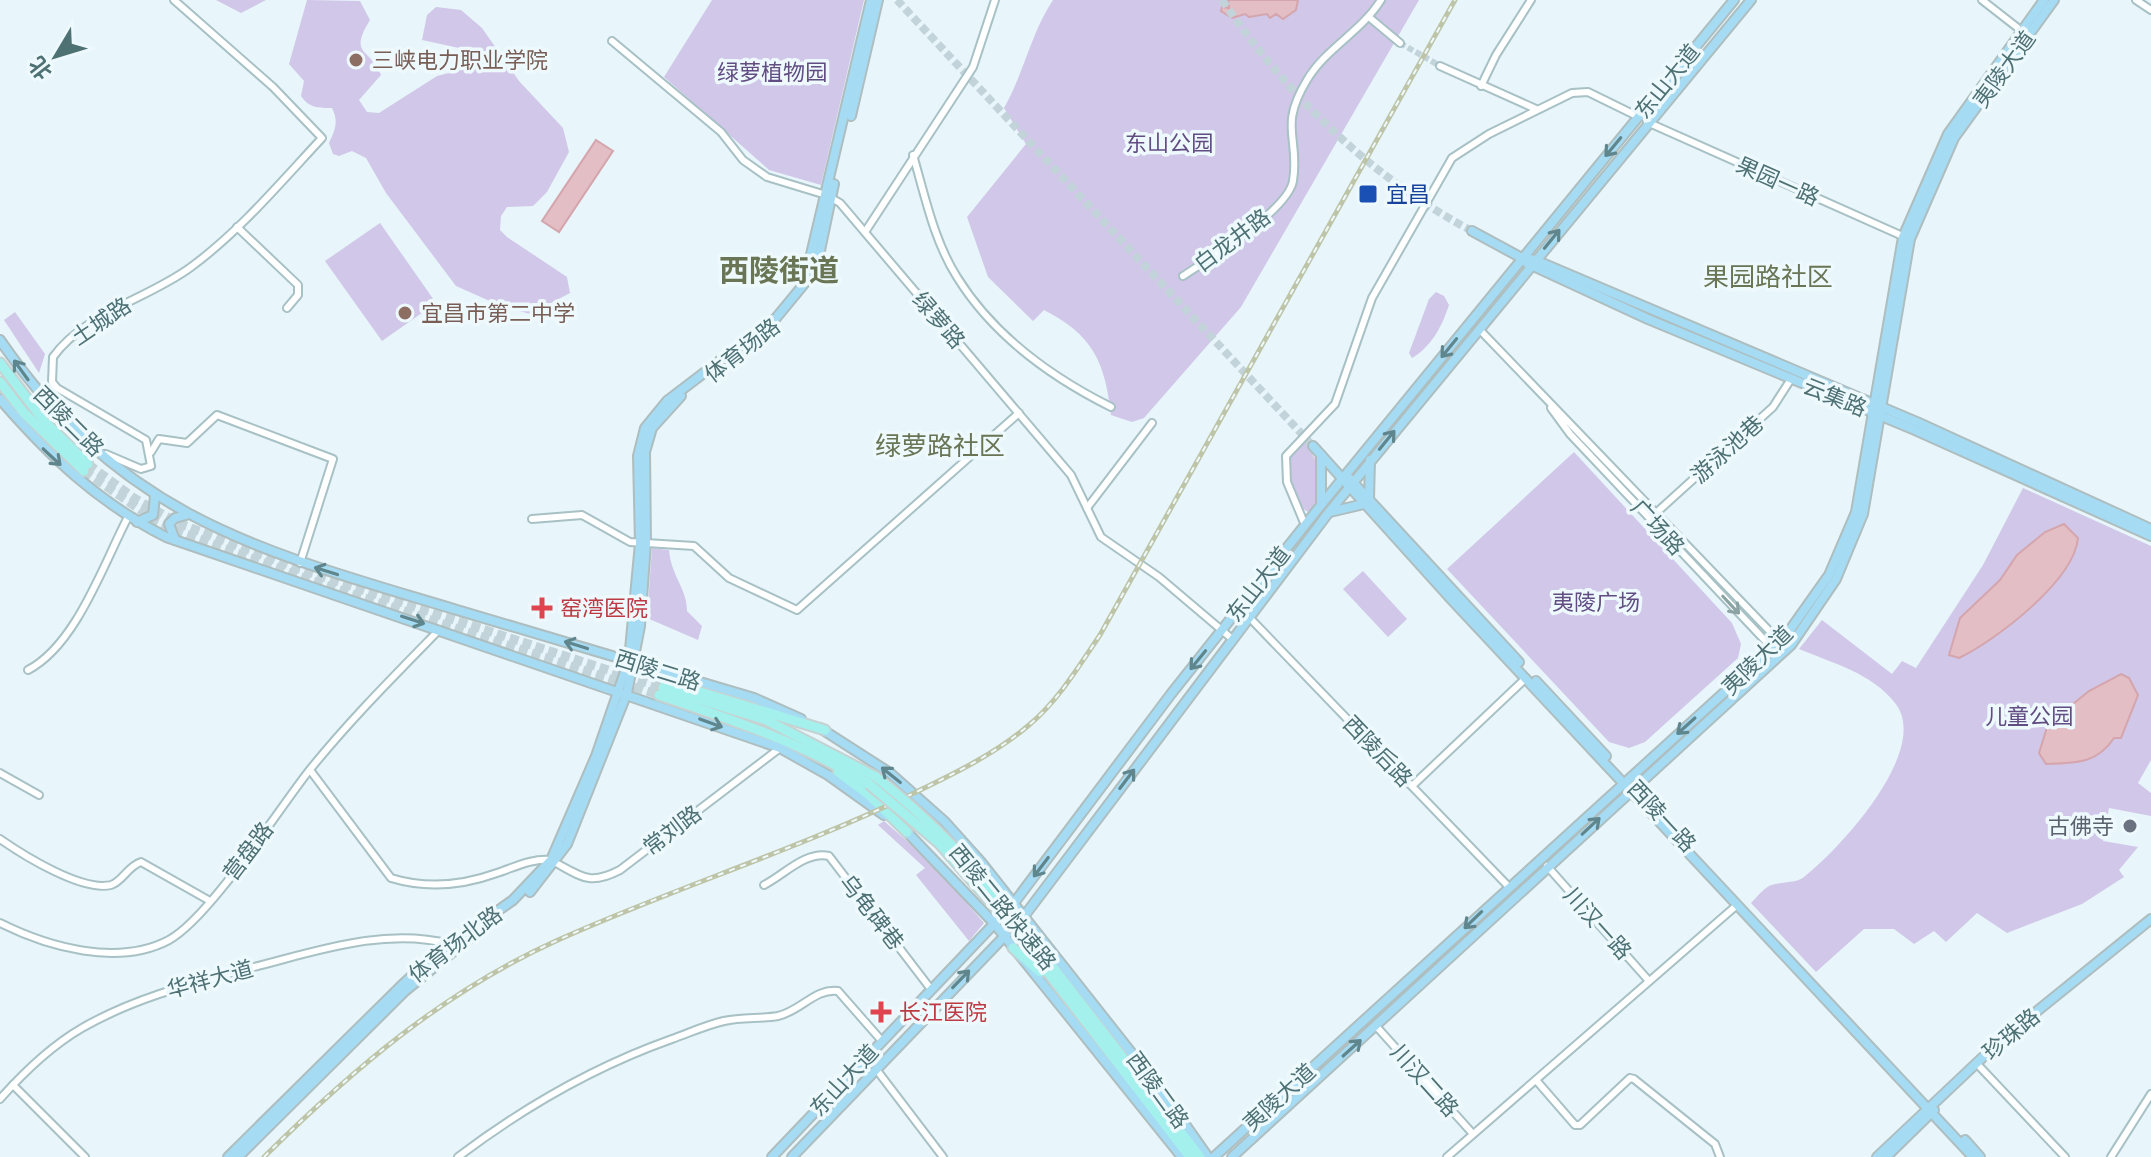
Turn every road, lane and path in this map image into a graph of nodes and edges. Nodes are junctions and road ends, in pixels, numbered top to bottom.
1 (174, 0) edge
2 (871, 0) edge
3 (878, 0) edge
4 (995, 0) edge
5 (1381, 0) edge
6 (1531, 0) edge
7 (1734, 0) edge
8 (1751, 0) edge
9 (1982, 0) edge
10 (2044, 0) edge
11 (2054, 0) edge
12 (2136, 0) edge
13 (2151, 10) edge
14 (1370, 18) junction
15 (2025, 33) junction
16 (612, 41) dead end
17 (1400, 43) tunnel mouth
18 (1440, 66) tunnel mouth
19 (1481, 86) junction
20 (1536, 109) junction
21 (1643, 119) junction
22 (913, 155) junction
23 (829, 196) junction
24 (237, 227) junction
25 (1472, 231) tunnel mouth
26 (865, 232) junction
27 (1906, 238) junction
28 (1520, 257) junction
29 (1532, 263) junction
30 (1183, 276) dead end
31 (287, 308) dead end
32 (1479, 329) junction
33 (0, 340) edge
34 (0, 363) edge
35 (1791, 379) junction
36 (0, 382) edge
37 (0, 399) edge
38 (1547, 402) junction
39 (1111, 407) dead end
40 (1877, 410) junction
41 (1019, 413) junction
42 (1152, 423) dead end
43 (1313, 446) tunnel mouth
44 (92, 447) junction
45 (151, 452) junction
46 (1321, 454) junction
47 (1370, 460) junction
48 (1344, 477) junction
49 (1351, 485) junction
50 (155, 496) junction
51 (1367, 502) junction
52 (1321, 505) junction
53 (1087, 508) junction
54 (1329, 512) junction
55 (1656, 513) junction
56 (187, 515) junction
57 (532, 519) dead end
58 (132, 520) junction
59 (1305, 525) junction
60 (2151, 529) edge
61 (2151, 536) edge
62 (176, 540) junction
63 (643, 543) junction
64 (300, 563) junction
65 (1248, 616) junction
66 (440, 629) junction
67 (1221, 630) junction
68 (1231, 638) junction
69 (1776, 646) junction
70 (632, 662) junction
71 (28, 670) dead end
72 (1526, 678) junction
73 (662, 688) junction
74 (624, 692) junction
75 (825, 730) junction
76 (769, 732) junction
77 (780, 748) junction
78 (310, 770) junction
79 (0, 773) edge
80 (873, 780) junction
81 (1629, 784) junction
82 (1412, 786) junction
83 (39, 795) dead end
84 (907, 832) junction
85 (0, 839) edge
86 (554, 861) junction
87 (1547, 866) junction
88 (764, 885) dead end
89 (1508, 886) junction
90 (210, 901) junction
91 (1014, 903) junction
92 (1737, 905) junction
93 (2151, 919) edge
94 (1023, 920) junction
95 (993, 922) junction
96 (0, 923) edge
97 (2151, 926) edge
98 (1003, 935) junction
99 (451, 944) junction
100 (1013, 948) junction
101 (1649, 981) junction
102 (930, 988) junction
103 (1376, 1026) junction
104 (881, 1040) junction
105 (1980, 1067) junction
106 (876, 1069) junction
107 (1536, 1080) junction
108 (13, 1085) junction
109 (2151, 1094) edge
110 (0, 1099) edge
111 (1932, 1108) junction
112 (1473, 1134) junction
113 (1192, 1138) junction
114 (1182, 1152) edge
115 (85, 1157) edge
116 (228, 1157) edge
117 (238, 1157) edge
118 (458, 1157) edge
119 (772, 1157) edge
120 (792, 1157) edge
121 (943, 1157) edge
122 (1190, 1157) edge
123 (1200, 1157) edge
124 (1211, 1157) edge
125 (1232, 1157) edge
126 (1447, 1157) edge
127 (1720, 1157) edge
128 (1877, 1157) edge
129 (1886, 1157) edge
130 (1973, 1157) edge
131 (1980, 1157) edge
132 (2065, 1157) edge
133 (2111, 1157) edge

1 - 24 street, 土城路
2 - 23 main road, 体育场路
3 - 23 main road, 体育场路
4 - 22 street
5 - 14 street, 白龙井路
6 - 19 street
7 - 21 main road, 东山大道
8 - 21 main road, 东山大道
9 - 15 street
10 - 15 main road, 夷陵大道
11 - 15 main road, 夷陵大道
12 - 13 street
14 - 17 street
14 - 30 street, 白龙井路
15 - 27 main road, 夷陵大道
16 - 23 street, 绿萝路
18 - 19 street
19 - 20 street
20 - 21 street, 果园一路
20 - 59 street, 果园一路
21 - 27 street, 果园一路
21 -> 28 main road, 东山大道
29 -> 21 main road, 东山大道
22 - 26 street
22 - 39 street
23 - 26 street, 绿萝路
23 - 63 main road, 体育场路
24 - 31 street
24 - 45 street, 土城路
25 - 28 main road, 云集路
26 - 41 street, 绿萝路
27 - 40 main road, 夷陵大道
28 - 29 main road, 云集路
28 -> 48 main road, 东山大道
29 - 32 main road, 东山大道
29 - 35 main road, 云集路
29 - 40 main road, 云集路
32 - 38 street, 广场路
47 -> 32 main road, 东山大道
44 -> 33 main road, 西陵二路
34 - 36 highway
35 - 40 main road, 云集路
35 - 55 street, 游泳池巷
37 -> 58 main road, 西陵二路
38 - 55 street, 广场路
38 -> 69 street, 广场路
40 - 60 main road, 云集路
40 - 61 main road, 云集路
40 - 69 main road, 夷陵大道
40 - 81 main road, 夷陵大道
41 - 53 street, 绿萝路
41 - 63 street
42 - 53 street
43 - 46 main road, 西陵一路
44 - 45 street
44 - 50 main road, 西陵二路
45 - 64 street
46 - 48 main road, 西陵一路
46 - 52 main road
47 - 49 main road, 东山大道
47 - 51 main road
48 - 49 main road, 西陵一路
48 - 52 main road, 东山大道
49 - 51 main road, 西陵一路
49 - 54 main road, 东山大道
50 - 56 main road, 西陵二路
50 - 58 main road
51 - 54 main road
51 - 72 main road, 西陵一路
51 - 81 main road, 西陵一路
52 - 59 main road, 东山大道
53 - 67 street, 绿萝路
54 - 65 main road, 东山大道
55 - 69 street, 广场路
56 - 62 main road
56 - 64 main road, 西陵二路
57 - 63 street
58 - 62 main road, 西陵二路
58 - 71 street
59 - 67 main road, 东山大道
62 -> 66 main road, 西陵二路
63 - 70 main road, 体育场路
70 -> 64 main road, 西陵二路
65 - 68 main road, 东山大道
65 - 82 street, 西陵后路
66 - 74 main road, 西陵二路
66 - 78 street, 营盘路
67 - 68 street, 绿萝路
67 -> 91 main road, 东山大道
94 -> 68 main road, 东山大道
69 -> 81 main road, 夷陵大道
70 - 74 main road, 体育场路
70 - 75 main road, 西陵二路
72 - 81 main road, 西陵一路
72 - 82 street
73 - 75 highway
73 - 76 highway, 西陵二路快速路
73 - 80 highway, 西陵二路快速路
74 -> 77 main road, 西陵二路
74 - 86 main road, 体育场北路
91 -> 75 main road, 西陵二路
76 - 80 highway, 西陵二路快速路
76 - 84 highway
77 - 84 main road, 西陵二路
77 - 86 street, 常刘路
78 - 86 street
78 - 90 street, 营盘路
79 - 83 street
80 - 94 highway, 西陵二路快速路, bridge
80 - 114 highway, 西陵二路快速路, bridge
87 -> 81 main road, 夷陵大道
81 - 89 main road, 夷陵大道
81 - 92 main road, 西陵一路
81 - 111 main road, 西陵一路
82 - 89 street, 西陵后路
84 - 95 main road, 西陵二路
85 - 90 street
86 - 99 main road, 体育场北路
86 - 117 main road, 体育场北路
87 - 101 street, 川汉一路
87 - 103 main road, 夷陵大道
88 - 102 street, 乌龟碑巷
89 -> 124 main road, 夷陵大道
90 - 96 street, 营盘路
91 - 94 main road, 西陵二路
91 - 95 main road, 东山大道
92 - 101 street
92 - 111 main road, 西陵一路
93 - 111 main road, 珍珠路
94 - 98 main road, 东山大道
94 - 113 highway
94 - 113 main road, 西陵二路
94 - 123 highway, 西陵二路快速路
95 - 98 main road, 西陵二路
95 - 102 main road, 东山大道
97 - 105 main road, 珍珠路
98 - 100 main road, 西陵二路
106 -> 98 main road, 东山大道
99 - 108 street, 华祥大道
99 - 116 main road, 体育场北路
100 - 114 main road, 西陵二路
100 - 114 highway
101 - 107 street
102 - 104 main road, 东山大道
103 - 112 street, 川汉二路
125 -> 103 main road, 夷陵大道
104 - 118 street
104 - 119 main road, 东山大道
105 - 111 main road, 珍珠路
105 - 132 street
106 - 120 main road, 东山大道
106 - 121 street
107 - 112 street
107 - 127 street
108 - 110 street, 华祥大道
108 - 115 street
109 - 133 street
111 - 128 main road, 珍珠路
111 - 129 main road, 珍珠路
111 - 130 main road, 西陵一路
111 - 131 main road, 西陵一路
112 - 126 street
113 - 124 main road, 西陵二路
114 - 122 highway, 西陵二路快速路

